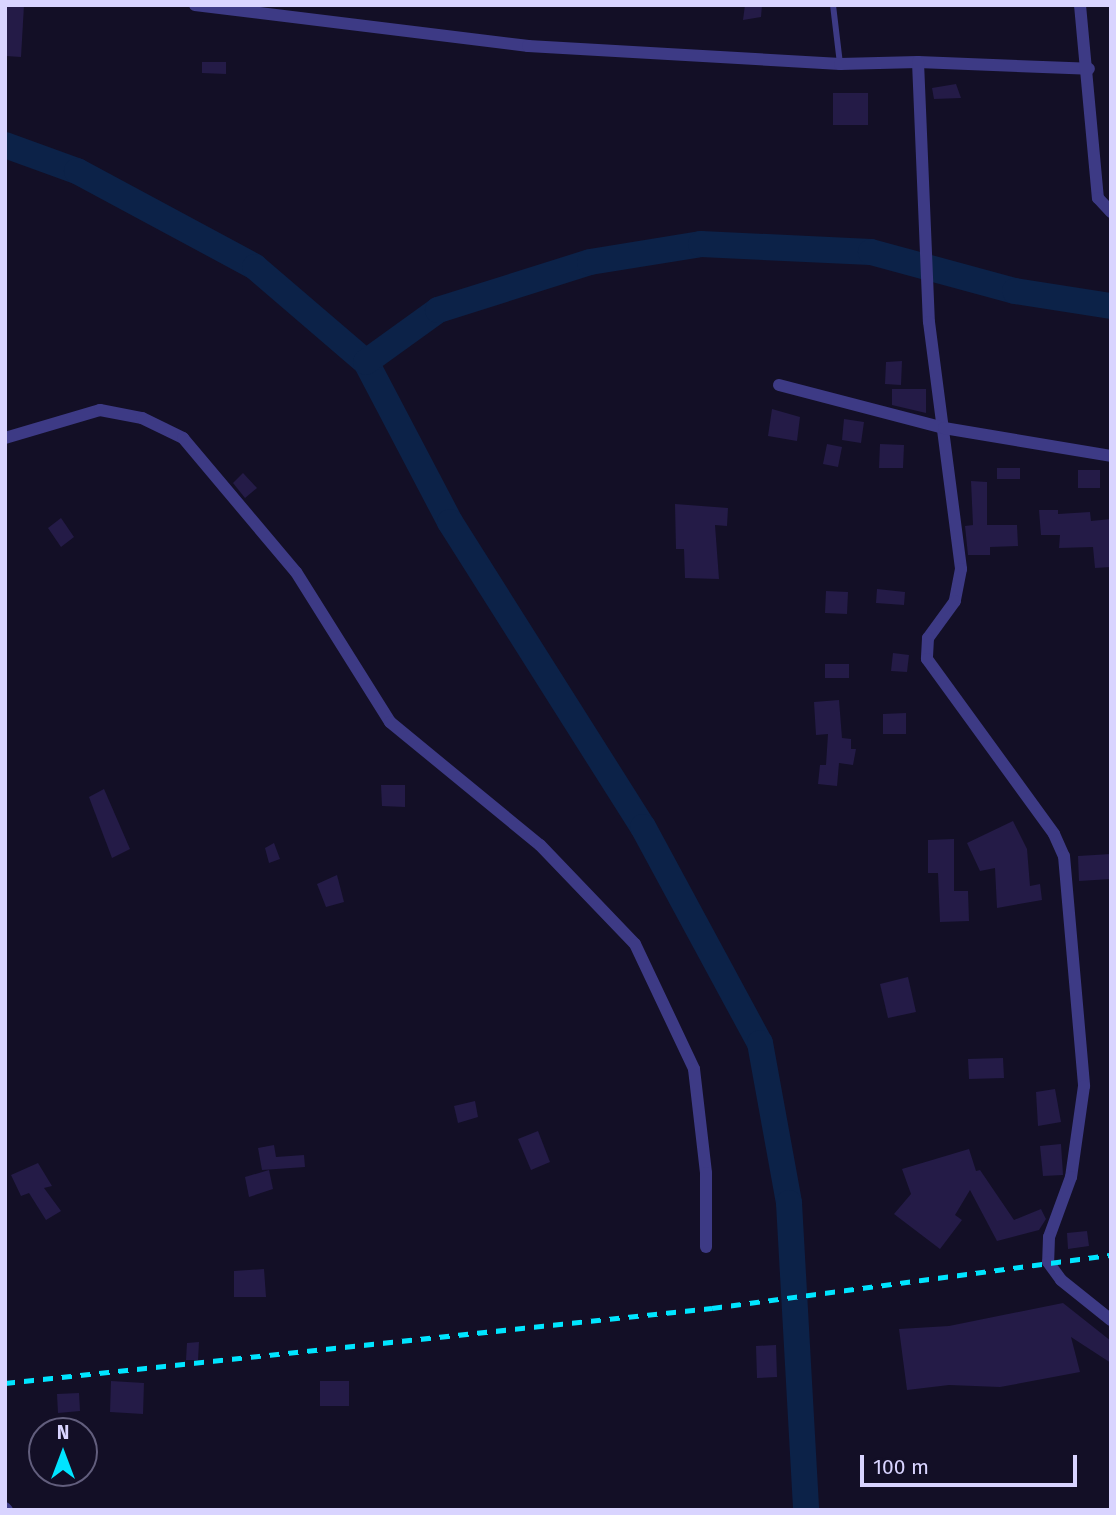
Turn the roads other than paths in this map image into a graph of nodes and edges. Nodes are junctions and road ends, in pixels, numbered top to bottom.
1 (195, 5) edge
2 (833, 5) edge
3 (1080, 5) edge
4 (918, 62) junction
5 (840, 64) junction
6 (1089, 69) junction
7 (1111, 212) edge
8 (779, 385) dead end
9 (944, 428) junction
10 (5, 438) edge
11 (1111, 456) edge
12 (706, 1247) dead end
13 (1111, 1320) edge

1 - 5 street
2 - 5 lane
3 - 6 street
4 - 5 street
4 - 6 street
4 - 9 street
6 - 7 street
8 - 9 street
9 - 11 street
9 - 13 street
10 - 12 street

